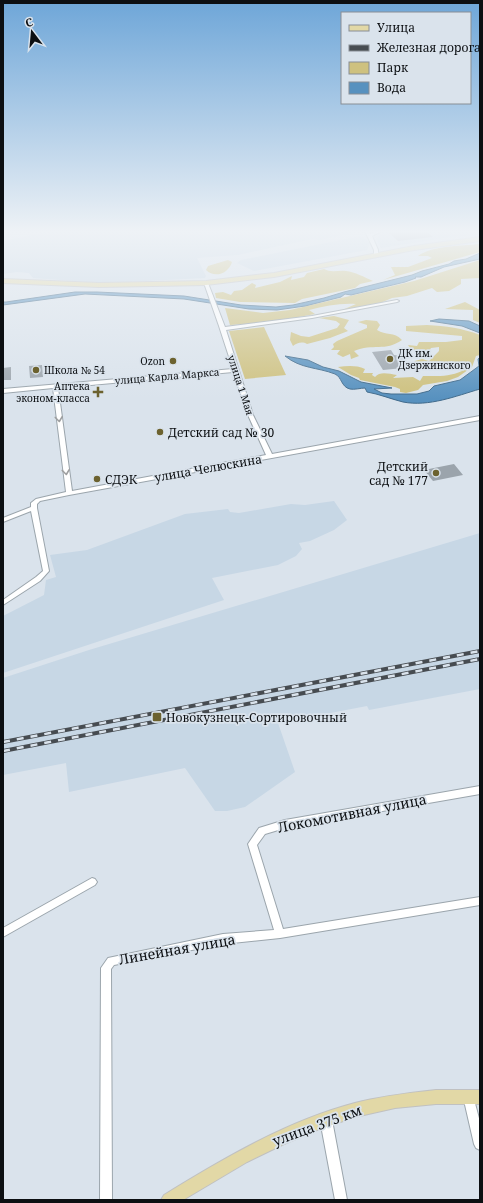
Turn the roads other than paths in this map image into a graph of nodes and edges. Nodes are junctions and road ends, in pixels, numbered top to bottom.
1 (208, 287) edge
2 (397, 302) dead end
3 (223, 329) junction
4 (235, 370) junction
5 (55, 386) junction
6 (3, 391) edge
7 (480, 418) edge
8 (270, 457) junction
9 (68, 493) junction
10 (34, 508) junction
11 (3, 520) edge
12 (3, 603) edge
13 (480, 790) edge
14 (92, 882) dead end
15 (480, 901) edge
16 (3, 933) edge
17 (280, 934) junction
18 (474, 1097) edge
19 (326, 1120) junction
20 (480, 1144) edge
21 (106, 1200) edge
22 (169, 1200) edge
23 (341, 1200) edge

1 - 3 street, улица 1 Мая
2 - 3 street
3 - 4 street, улица 1 Мая
4 - 5 street, улица Карла Маркса
4 - 8 street, улица 1 Мая
5 - 6 street, улица Карла Маркса
5 -> 9 street
7 - 8 street, улица Челюскина
8 - 9 street, улица Челюскина
9 - 10 street, улица Челюскина
10 - 11 street
10 - 12 street
13 - 17 street, Локомотивная улица
14 - 16 street
15 - 17 street, Линейная улица
17 - 21 street, Линейная улица
18 - 19 main road, улица 375 км
18 - 20 street
19 - 22 main road, улица 375 км
19 - 23 street

